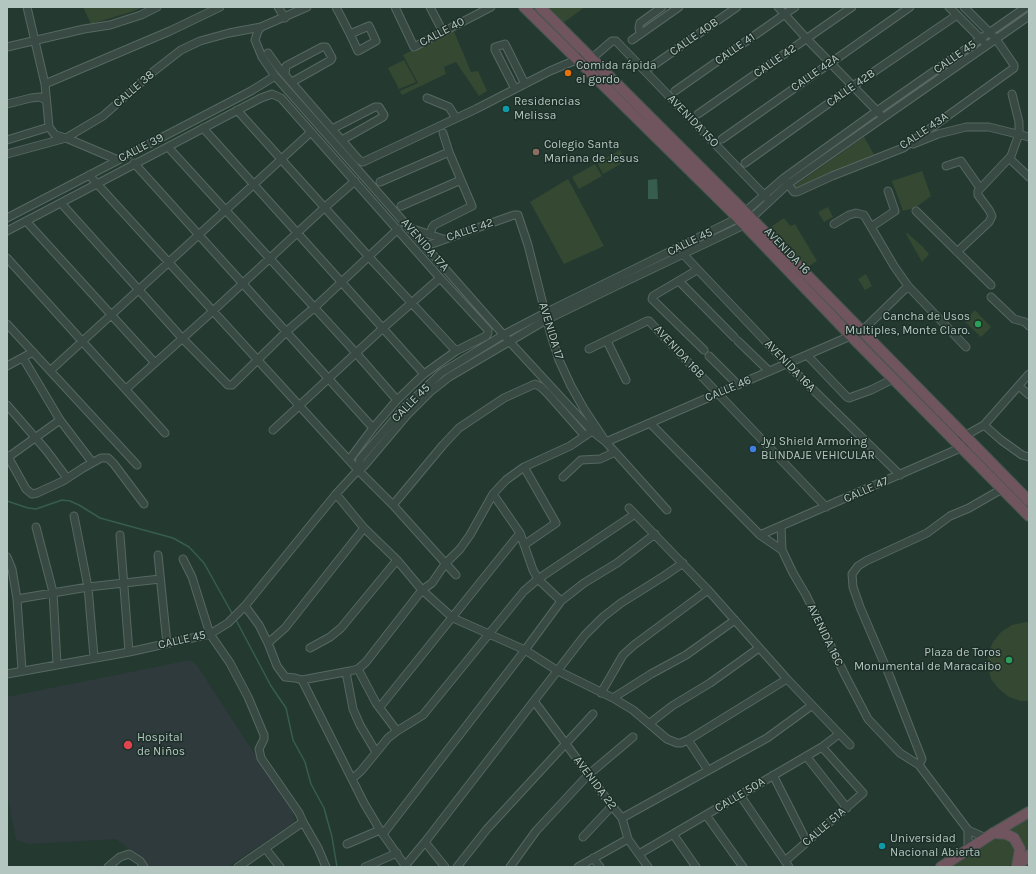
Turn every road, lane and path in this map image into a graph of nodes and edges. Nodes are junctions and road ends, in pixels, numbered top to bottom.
1 (27, 7) edge
2 (157, 7) edge
3 (220, 7) edge
4 (278, 7) edge
5 (307, 7) edge
6 (336, 7) edge
7 (394, 7) edge
8 (430, 7) edge
9 (524, 7) edge
10 (540, 7) edge
11 (662, 7) edge
12 (679, 7) edge
13 (737, 7) edge
14 (778, 7) edge
15 (795, 7) edge
16 (852, 7) edge
17 (910, 7) edge
18 (949, 7) edge
19 (964, 7) edge
20 (1026, 7) edge
21 (488, 8) edge
22 (785, 14) junction
23 (957, 15) junction
24 (1029, 16) edge
25 (285, 18) junction
26 (261, 27) junction
27 (442, 32) junction
28 (990, 32) junction
29 (350, 34) dead end
30 (640, 34) junction
31 (807, 39) junction
32 (981, 39) junction
33 (996, 39) junction
34 (35, 40) junction
35 (632, 40) dead end
36 (987, 45) junction
37 (7, 47) edge
38 (268, 53) dead end
39 (589, 55) junction
40 (513, 61) junction
41 (830, 62) junction
42 (579, 63) junction
43 (503, 65) junction
44 (651, 67) dead end
45 (285, 74) junction
46 (275, 76) junction
47 (292, 82) junction
48 (45, 84) junction
49 (524, 84) junction
50 (853, 86) junction
51 (515, 89) junction
52 (675, 91) dead end
53 (1012, 94) dead end
54 (427, 98) dead end
55 (46, 100) junction
56 (7, 104) edge
57 (237, 110) junction
58 (877, 111) junction
59 (698, 114) dead end
60 (883, 117) junction
61 (456, 118) junction
62 (49, 127) junction
63 (203, 128) junction
64 (332, 129) junction
65 (310, 132) junction
66 (443, 133) dead end
67 (1019, 134) junction
68 (1029, 137) edge
69 (66, 138) junction
70 (722, 139) dead end
71 (7, 140) edge
72 (342, 140) junction
73 (168, 147) junction
74 (903, 148) junction
75 (449, 152) junction
76 (7, 154) edge
77 (1009, 158) junction
78 (118, 160) junction
79 (281, 160) junction
80 (745, 163) dead end
81 (134, 164) junction
82 (946, 166) dead end
83 (89, 175) junction
84 (1029, 177) edge
85 (461, 180) junction
86 (355, 181) junction
87 (786, 181) junction
88 (380, 182) dead end
89 (97, 184) junction
90 (253, 185) junction
91 (980, 188) junction
92 (888, 191) dead end
93 (767, 198) junction
94 (61, 203) junction
95 (401, 206) dead end
96 (324, 208) junction
97 (226, 210) junction
98 (916, 210) dead end
99 (514, 215) joint
100 (7, 218) edge
101 (745, 219) junction
102 (26, 221) junction
103 (834, 224) dead end
104 (871, 227) junction
105 (410, 228) junction
106 (398, 229) junction
107 (7, 231) edge
108 (297, 232) junction
109 (199, 235) junction
110 (430, 235) junction
111 (443, 239) junction
112 (426, 246) junction
113 (957, 252) junction
114 (683, 254) junction
115 (369, 257) junction
116 (7, 258) edge
117 (269, 258) junction
118 (168, 262) junction
119 (698, 270) junction
120 (440, 278) junction
121 (679, 281) junction
122 (341, 282) junction
123 (242, 283) junction
124 (991, 285) dead end
125 (908, 286) junction
126 (138, 289) junction
127 (991, 297) dead end
128 (411, 303) junction
129 (315, 308) junction
130 (213, 311) junction
131 (112, 315) junction
132 (546, 316) junction
133 (7, 324) edge
134 (1029, 326) edge
135 (384, 328) junction
136 (286, 331) junction
137 (862, 332) junction
138 (504, 335) junction
139 (851, 336) junction
140 (182, 338) junction
141 (509, 341) junction
142 (607, 341) junction
143 (83, 342) junction
144 (966, 347) dead end
145 (589, 349) dead end
146 (704, 350) dead end
147 (456, 351) junction
148 (33, 352) junction
149 (356, 353) junction
150 (807, 355) junction
151 (709, 356) dead end
152 (23, 358) junction
153 (257, 359) junction
154 (155, 363) junction
155 (787, 364) junction
156 (7, 366) edge
157 (51, 370) junction
158 (769, 372) junction
159 (424, 374) junction
160 (1029, 374) edge
161 (328, 379) junction
162 (893, 379) junction
163 (626, 380) dead end
164 (738, 385) junction
165 (1019, 386) junction
166 (126, 389) junction
167 (718, 394) junction
168 (1029, 395) edge
169 (397, 400) junction
170 (7, 405) edge
171 (299, 405) junction
172 (60, 420) junction
173 (650, 423) junction
174 (984, 425) junction
175 (373, 428) junction
176 (273, 430) dead end
177 (592, 431) junction
178 (166, 433) dead end
179 (585, 436) junction
180 (35, 438) junction
181 (968, 439) junction
182 (606, 442) junction
183 (958, 445) junction
184 (614, 452) junction
185 (7, 457) edge
186 (1029, 457) edge
187 (349, 460) junction
188 (92, 462) junction
189 (137, 465) dead end
190 (524, 467) junction
191 (358, 470) junction
192 (900, 475) junction
193 (563, 477) dead end
194 (67, 478) junction
195 (1002, 489) junction
196 (336, 494) junction
197 (493, 494) junction
198 (1029, 501) edge
199 (144, 504) dead end
200 (393, 505) junction
201 (826, 507) junction
202 (629, 508) dead end
203 (667, 510) dead end
204 (635, 514) junction
205 (74, 516) dead end
206 (1029, 516) edge
207 (781, 526) junction
208 (36, 527) dead end
209 (364, 528) junction
210 (520, 533) junction
211 (655, 534) junction
212 (120, 535) dead end
213 (760, 535) junction
214 (524, 545) junction
215 (782, 550) junction
216 (158, 555) dead end
217 (7, 557) edge
218 (183, 559) dead end
219 (397, 560) junction
220 (683, 563) junction
221 (445, 564) junction
222 (456, 575) dead end
223 (160, 579) junction
224 (538, 579) junction
225 (124, 583) junction
226 (88, 587) junction
227 (422, 590) junction
228 (708, 590) junction
229 (53, 592) junction
230 (17, 599) junction
231 (560, 601) junction
232 (245, 606) junction
233 (453, 618) junction
234 (735, 620) junction
235 (210, 634) junction
236 (490, 634) junction
237 (268, 643) junction
238 (167, 644) junction
239 (310, 648) dead end
240 (759, 648) junction
241 (525, 650) junction
242 (129, 652) junction
243 (94, 657) junction
244 (57, 664) junction
245 (358, 669) junction
246 (22, 670) junction
247 (558, 671) junction
248 (346, 672) junction
249 (7, 674) edge
250 (787, 679) junction
251 (302, 680) junction
252 (601, 693) junction
253 (613, 698) junction
254 (534, 701) junction
255 (812, 706) junction
256 (380, 707) junction
257 (594, 714) dead end
258 (650, 723) junction
259 (397, 730) junction
260 (839, 734) junction
261 (633, 737) dead end
262 (688, 740) junction
263 (566, 744) junction
264 (850, 745) dead end
265 (822, 747) junction
266 (376, 752) junction
267 (806, 756) junction
268 (919, 764) junction
269 (708, 770) junction
270 (588, 775) junction
271 (773, 775) junction
272 (352, 779) junction
273 (740, 795) junction
274 (612, 806) junction
275 (847, 808) junction
276 (1029, 812) edge
277 (706, 815) junction
278 (622, 818) junction
279 (303, 822) junction
280 (968, 830) junction
281 (381, 832) junction
282 (673, 834) junction
283 (989, 836) junction
284 (582, 838) dead end
285 (628, 839) junction
286 (425, 842) junction
287 (807, 842) junction
288 (348, 844) dead end
289 (266, 848) junction
290 (968, 849) junction
291 (396, 852) junction
292 (639, 854) junction
293 (1029, 855) edge
294 (593, 858) junction
295 (787, 864) edge
296 (247, 865) edge
297 (406, 866) edge
298 (108, 867) edge
299 (144, 867) edge
300 (238, 867) edge
301 (280, 867) edge
302 (326, 867) edge
303 (365, 867) edge
304 (446, 867) edge
305 (457, 867) edge
306 (510, 867) edge
307 (578, 867) edge
308 (600, 867) edge
309 (648, 867) edge
310 (696, 867) edge
311 (743, 867) edge
312 (942, 867) edge
313 (1017, 867) edge

1 - 34 street
2 - 34 street
3 - 48 street
4 - 25 street
5 - 25 street, CALLE 38
6 - 29 street
7 - 27 street, CALLE 40
8 - 27 street
9 - 42 highway, AVENIDA 16
10 - 39 highway, AVENIDA 16
11 - 30 street
12 - 30 street
13 - 44 street, CALLE 40B
14 - 22 street
15 - 22 street, CALLE 41
16 - 31 street, CALLE 42
17 - 41 street, CALLE 42A
18 - 23 street
19 - 28 street
20 - 28 street, CALLE 45
21 - 27 street, CALLE 40
22 - 31 street
22 - 52 street, CALLE 41
23 - 32 street
23 - 50 street, CALLE 42B
24 - 33 street, CALLE 45
25 - 26 street, CALLE 38
26 - 46 street, AVENIDA 17A
26 - 69 street, CALLE 38
28 - 32 street, CALLE 45
28 - 33 street
30 - 35 street
31 - 41 street
31 - 59 street, CALLE 42
32 - 36 street
32 - 58 street, CALLE 45
33 - 36 street, CALLE 45
33 - 74 street, CALLE 43A
34 - 37 street
34 - 48 street
36 - 60 street, CALLE 45
38 - 45 street
39 - 42 street
39 - 93 street, AVENIDA 15O
39 - 101 highway, AVENIDA 16
40 - 43 street
40 - 43 street
40 - 49 street
41 - 50 street
41 - 70 street, CALLE 42A
42 - 49 street
42 - 101 highway, AVENIDA 16
43 - 51 street
45 - 47 street
45 - 47 street
46 - 78 street, CALLE 39
46 - 105 street, AVENIDA 17A
47 - 64 street
48 - 55 street
49 - 51 street
50 - 58 street
50 - 80 street, CALLE 42B
51 - 61 street
53 - 67 street
54 - 61 street
55 - 56 street
55 - 62 street
57 - 63 street
57 - 65 street
57 - 79 street
58 - 60 street
58 - 87 street, CALLE 45
60 - 87 street, CALLE 45
61 - 72 street
62 - 69 street
62 - 71 street
63 - 73 street
63 - 90 street
64 - 72 street
64 - 72 street
65 - 79 street
65 - 86 street
66 - 75 street
67 - 68 street
67 - 74 street
67 - 77 street
69 - 76 street, CALLE 38
69 - 78 street
73 - 81 street
73 - 97 street
74 - 87 street, CALLE 43A
75 - 85 street
75 - 88 street
77 - 84 street
77 - 91 street
78 - 83 street, CALLE 39
79 - 90 street
79 - 96 street
81 - 89 street
81 - 109 street
82 - 91 street
83 - 89 street
83 - 100 street, CALLE 39
85 - 95 street
85 - 110 street
86 - 96 street
86 - 106 street
87 - 93 street, CALLE 45
89 - 94 street
89 - 118 street
90 - 97 street
90 - 108 street
91 - 113 street
92 - 104 street
93 - 101 street, CALLE 45
94 - 102 street
94 - 126 street
96 - 108 street
96 - 115 street
97 - 109 street
97 - 117 street
98 - 113 street
99 - 111 street, CALLE 42
99 - 132 street, AVENIDA 17
101 - 114 street, CALLE 45
101 - 132 street, CALLE 45
101 - 137 highway, AVENIDA 16
101 - 139 highway, AVENIDA 16
102 - 107 street
102 - 131 street
103 - 104 street
104 - 125 street
105 - 110 street
105 - 112 street, AVENIDA 17A
106 - 115 street
106 - 120 street
108 - 117 street
108 - 122 street
109 - 118 street
109 - 123 street
110 - 111 street
111 - 112 street, CALLE 42
112 - 138 street, AVENIDA 17A
113 - 124 street
114 - 119 street, AVENIDA 16A
114 - 132 street, CALLE 45
115 - 122 street
115 - 128 street
116 - 143 street
117 - 123 street
117 - 129 street
118 - 126 street
118 - 130 street
119 - 121 street
119 - 155 street, AVENIDA 16A
120 - 128 street
120 - 147 street
121 - 146 street
121 - 158 street
122 - 129 street
122 - 135 street
123 - 130 street
123 - 136 street
125 - 137 street
125 - 144 street
126 - 131 street
126 - 140 street
127 - 134 street
128 - 135 street
128 - 147 street
129 - 136 street
129 - 149 street
130 - 140 street
130 - 153 street
131 - 143 street
131 - 154 street
132 - 138 street, CALLE 45
132 - 141 street, CALLE 45
132 - 182 street, AVENIDA 17
133 - 148 street
135 - 149 street
135 - 159 street
136 - 153 street
136 - 161 street
137 - 139 street, CALLE 46
137 - 181 highway, AVENIDA 16
138 - 141 street, AVENIDA 17A
138 - 191 street, CALLE 45
139 - 150 street, CALLE 46
139 - 162 highway, AVENIDA 16
140 - 153 street
140 - 154 street
141 - 177 street, AVENIDA 17A
141 - 191 street, CALLE 45
142 - 145 street
142 - 163 street
142 - 167 street, AVENIDA 16B
143 - 157 street
143 - 166 street
147 - 159 street
148 - 152 street
148 - 157 street
149 - 161 street
149 - 169 street
150 - 155 street, CALLE 46
150 - 162 street
151 - 164 street
152 - 156 street
152 - 172 street
153 - 171 street
154 - 166 street
155 - 158 street, CALLE 46
155 - 192 street, AVENIDA 16A
157 - 189 street
158 - 164 street, CALLE 46
159 - 169 street
160 - 165 street, CALLE 47
161 - 171 street
161 - 175 street
162 - 183 highway, AVENIDA 16
164 - 167 street, CALLE 46
165 - 168 street
165 - 174 street, CALLE 47
166 - 178 street
167 - 173 street, CALLE 46
167 - 201 street, AVENIDA 16B
169 - 175 street
170 - 180 street
171 - 176 street
171 - 187 street
172 - 180 street
172 - 188 street
173 - 182 street, CALLE 46
173 - 213 street
174 - 181 street, CALLE 47
174 - 186 street
175 - 187 street
177 - 179 street
177 - 182 street, AVENIDA 17A
179 - 190 street
179 - 200 street
180 - 185 street
180 - 194 street
181 - 183 street, CALLE 47
181 - 198 highway, AVENIDA 16
182 - 184 street
183 - 192 street, CALLE 47
183 - 195 highway, AVENIDA 16
184 - 193 street
184 - 203 street
185 - 194 street
187 - 191 street
188 - 194 street
188 - 199 street
190 - 197 street
190 - 214 street
191 - 196 street, CALLE 45
191 - 200 street
192 - 201 street, CALLE 47
195 - 206 highway, AVENIDA 16
195 - 268 street
196 - 209 street
196 - 232 street, CALLE 45
197 - 210 street
197 - 221 street
200 - 221 street
201 - 207 street, CALLE 47
202 - 204 street
204 - 211 street
204 - 224 street
205 - 226 street
207 - 213 street, CALLE 47
207 - 215 street
208 - 229 street
209 - 219 street
209 - 237 street
210 - 214 street
210 - 233 street
211 - 220 street
211 - 231 street
212 - 225 street
213 - 215 street
214 - 224 street
215 - 268 street, AVENIDA 16C
216 - 223 street
217 - 230 street
218 - 235 street
219 - 227 street
219 - 239 street
220 - 228 street
220 - 247 street
221 - 222 street
221 - 227 street
223 - 225 street
223 - 238 street
224 - 231 street
224 - 236 street
225 - 226 street
225 - 242 street
226 - 229 street
226 - 243 street
227 - 233 street
227 - 245 street
228 - 234 street
228 - 252 street
229 - 230 street
229 - 244 street
230 - 246 street
231 - 241 street
232 - 235 street, CALLE 45
232 - 237 street
233 - 236 street
233 - 256 street
234 - 240 street
234 - 253 street
235 - 238 street, CALLE 45
235 - 279 street
236 - 241 street
236 - 259 street
237 - 251 street
238 - 242 street, CALLE 45
240 - 250 street
240 - 258 street
241 - 247 street
241 - 281 street
242 - 243 street, CALLE 45
243 - 244 street, CALLE 45
244 - 246 street, CALLE 45
245 - 248 street
245 - 256 street
246 - 249 street, CALLE 45
247 - 252 street
247 - 254 street
248 - 251 street
248 - 266 street
250 - 255 street
250 - 262 street
251 - 272 street
252 - 253 street
253 - 258 street
254 - 263 street, AVENIDA 22
254 - 286 street
255 - 260 street
255 - 269 street
256 - 259 street
257 - 263 street
258 - 262 street
259 - 266 street
260 - 264 street
260 - 265 street, CALLE 50A
261 - 270 street
262 - 269 street
263 - 270 street, AVENIDA 22
263 - 305 street
265 - 267 street, CALLE 50A
265 - 275 street, CALLE 51A
266 - 272 street
267 - 271 street, CALLE 50A
267 - 275 street
268 - 280 street, AVENIDA 16C
269 - 278 street
270 - 274 street, AVENIDA 22
270 - 306 street
271 - 273 street, CALLE 50A
271 - 287 street
272 - 281 street
273 - 277 street, CALLE 50A
273 - 295 street
274 - 278 street, AVENIDA 22
274 - 284 street
275 - 287 street, CALLE 51A
276 - 283 highway
277 - 282 street, CALLE 50A
277 - 311 street
278 - 285 street, AVENIDA 22
279 - 289 street
279 - 302 street
280 - 283 street, AVENIDA 16C
280 - 290 street
281 - 288 street
281 - 291 street
282 - 292 street, CALLE 50A
282 - 310 street
283 - 290 highway
283 - 313 highway
285 - 292 street, AVENIDA 22
285 - 294 street
286 - 297 street
286 - 304 street
287 - 295 street, CALLE 51A
289 - 296 street
289 - 301 street
290 - 312 highway
291 - 297 street
291 - 303 street
292 - 309 street, AVENIDA 22
293 - 313 highway
294 - 307 street
294 - 308 street
296 - 300 street
298 - 299 street

